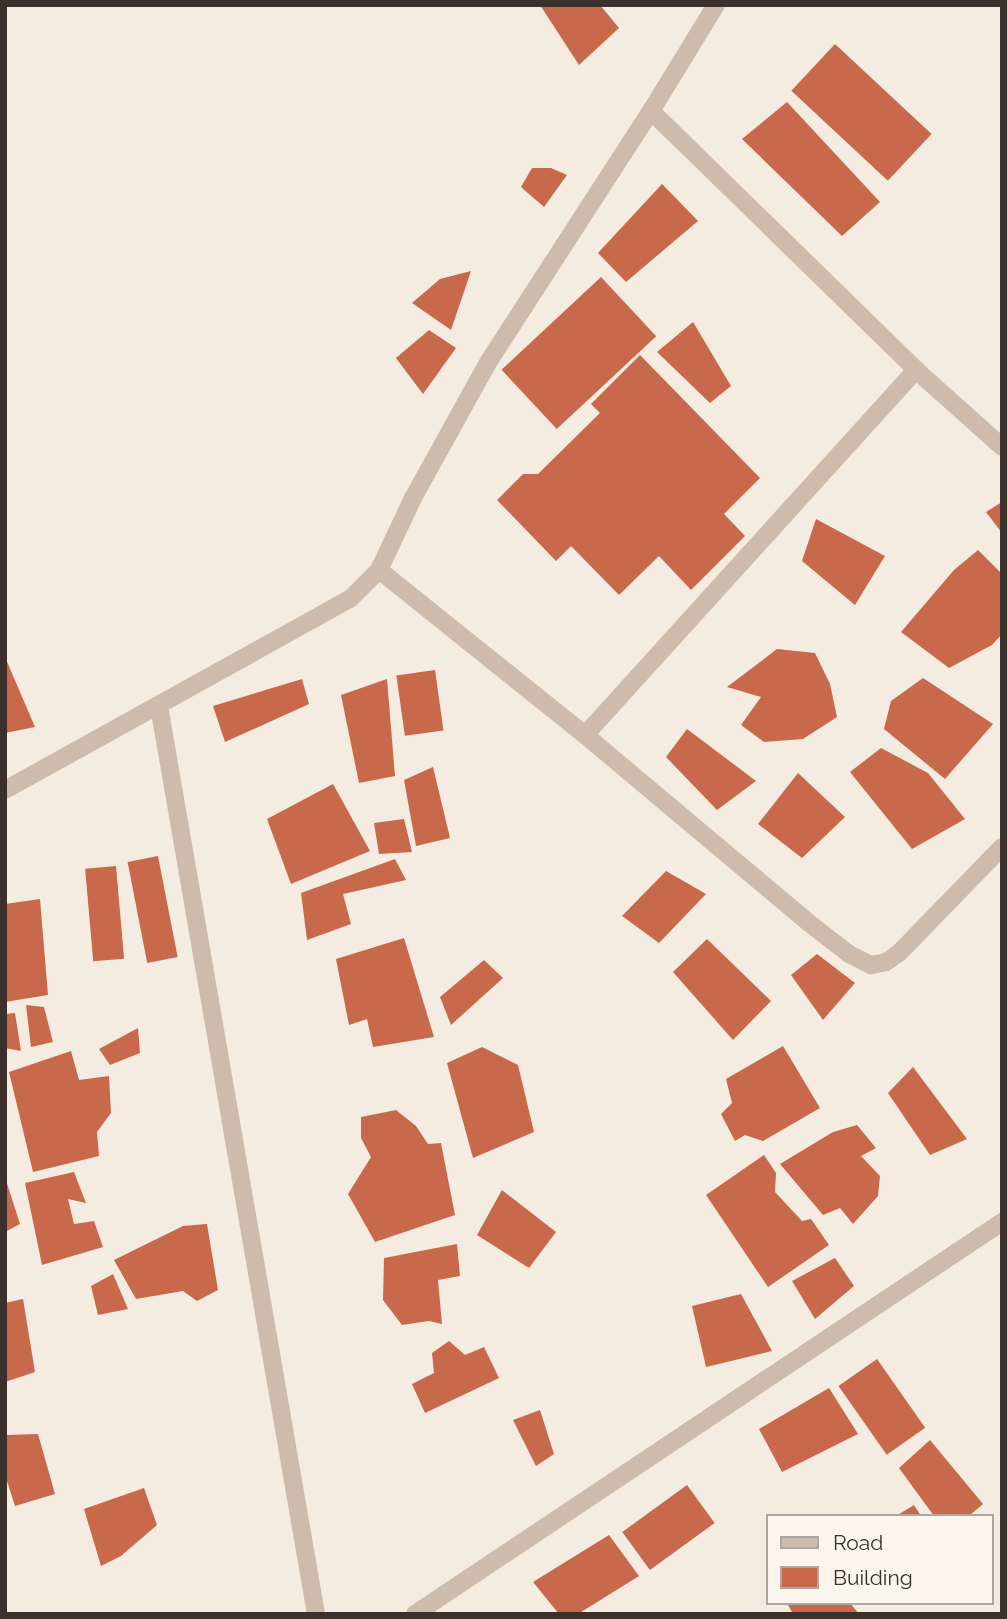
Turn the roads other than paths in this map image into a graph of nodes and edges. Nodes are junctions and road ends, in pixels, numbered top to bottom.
1 (716, 5) edge
2 (651, 111) junction
3 (916, 370) junction
4 (1002, 447) edge
5 (379, 570) junction
6 (159, 706) junction
7 (585, 735) junction
8 (5, 790) edge
9 (1002, 847) edge
10 (1002, 1222) edge
11 (316, 1614) edge
12 (415, 1614) edge

1 - 2 street
2 - 3 street
2 - 5 street
3 - 4 street
3 - 7 street
5 - 6 street
5 - 7 street
6 - 8 street
6 - 11 street
7 - 9 street
10 - 12 street

